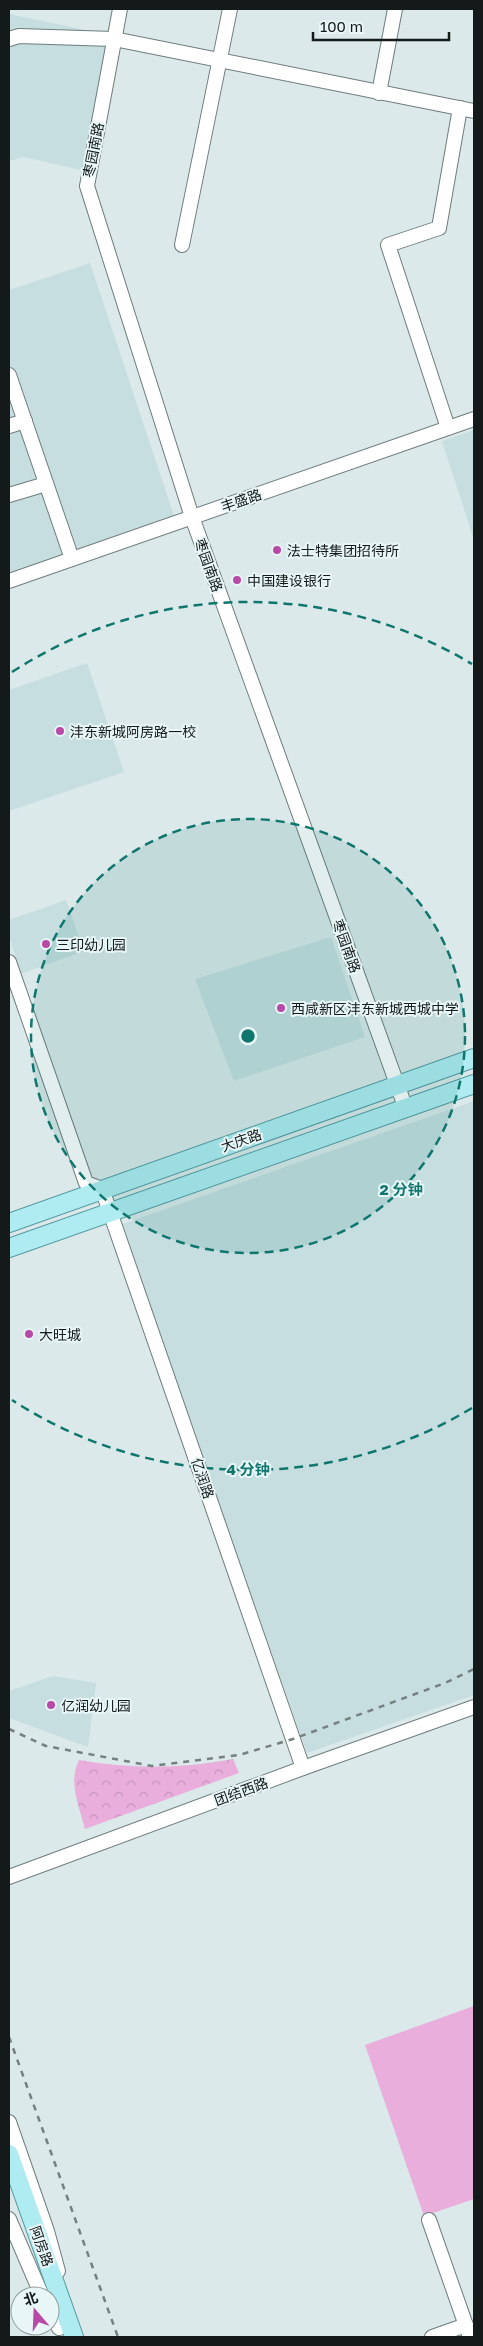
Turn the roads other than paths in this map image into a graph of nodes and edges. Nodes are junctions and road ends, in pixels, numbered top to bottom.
1 (120, 9) edge
2 (230, 9) edge
3 (395, 9) edge
4 (9, 39) edge
5 (114, 39) junction
6 (220, 60) junction
7 (379, 93) junction
8 (460, 108) junction
9 (474, 111) edge
10 (182, 245) dead end
11 (9, 375) edge
12 (474, 419) edge
13 (25, 421) junction
14 (9, 426) edge
15 (448, 428) junction
16 (46, 484) junction
17 (9, 496) edge
18 (192, 517) junction
19 (72, 559) junction
20 (9, 581) edge
21 (9, 962) edge
22 (474, 1058) edge
23 (474, 1084) edge
24 (397, 1085) junction
25 (406, 1109) junction
26 (102, 1189) junction
27 (111, 1212) junction
28 (9, 1223) edge
29 (9, 1248) edge
30 (474, 1707) edge
31 (303, 1768) junction
32 (9, 1877) edge
33 (9, 2122) edge
34 (9, 2154) edge
35 (9, 2187) edge
36 (9, 2219) edge
37 (429, 2220) dead end
38 (34, 2239) junction
39 (38, 2286) edge
40 (46, 2286) edge
41 (66, 2331) edge
42 (468, 2331) edge
43 (432, 2337) edge

1 - 5 street, 枣园南路
2 - 6 street
3 - 7 street
4 - 5 street
5 - 6 street
5 - 18 street, 枣园南路
6 - 7 street
6 - 10 street
7 - 8 street
8 - 9 street
8 - 15 street
11 - 13 street
12 - 15 street, 丰盛路
13 - 14 street
13 - 16 street
15 - 18 street, 丰盛路
16 - 17 street
16 - 19 street
18 - 19 street, 丰盛路
18 - 24 street, 枣园南路
19 - 20 street, 丰盛路
21 - 26 street
22 - 24 main road, 大庆路
23 - 25 main road, 大庆路
24 - 25 street, 枣园南路
24 - 26 main road, 大庆路
25 - 27 main road, 大庆路
26 - 27 street, 亿润路
26 - 28 main road, 大庆路
27 - 29 main road, 大庆路
27 - 31 street, 亿润路
30 - 31 street, 团结西路
31 - 32 street, 团结西路
33 - 41 street
34 - 38 main road, 阿房路
35 - 38 main road, 阿房路
36 - 39 street
37 - 42 street
38 - 40 main road, 阿房路
38 - 41 main road, 阿房路
42 - 43 street

